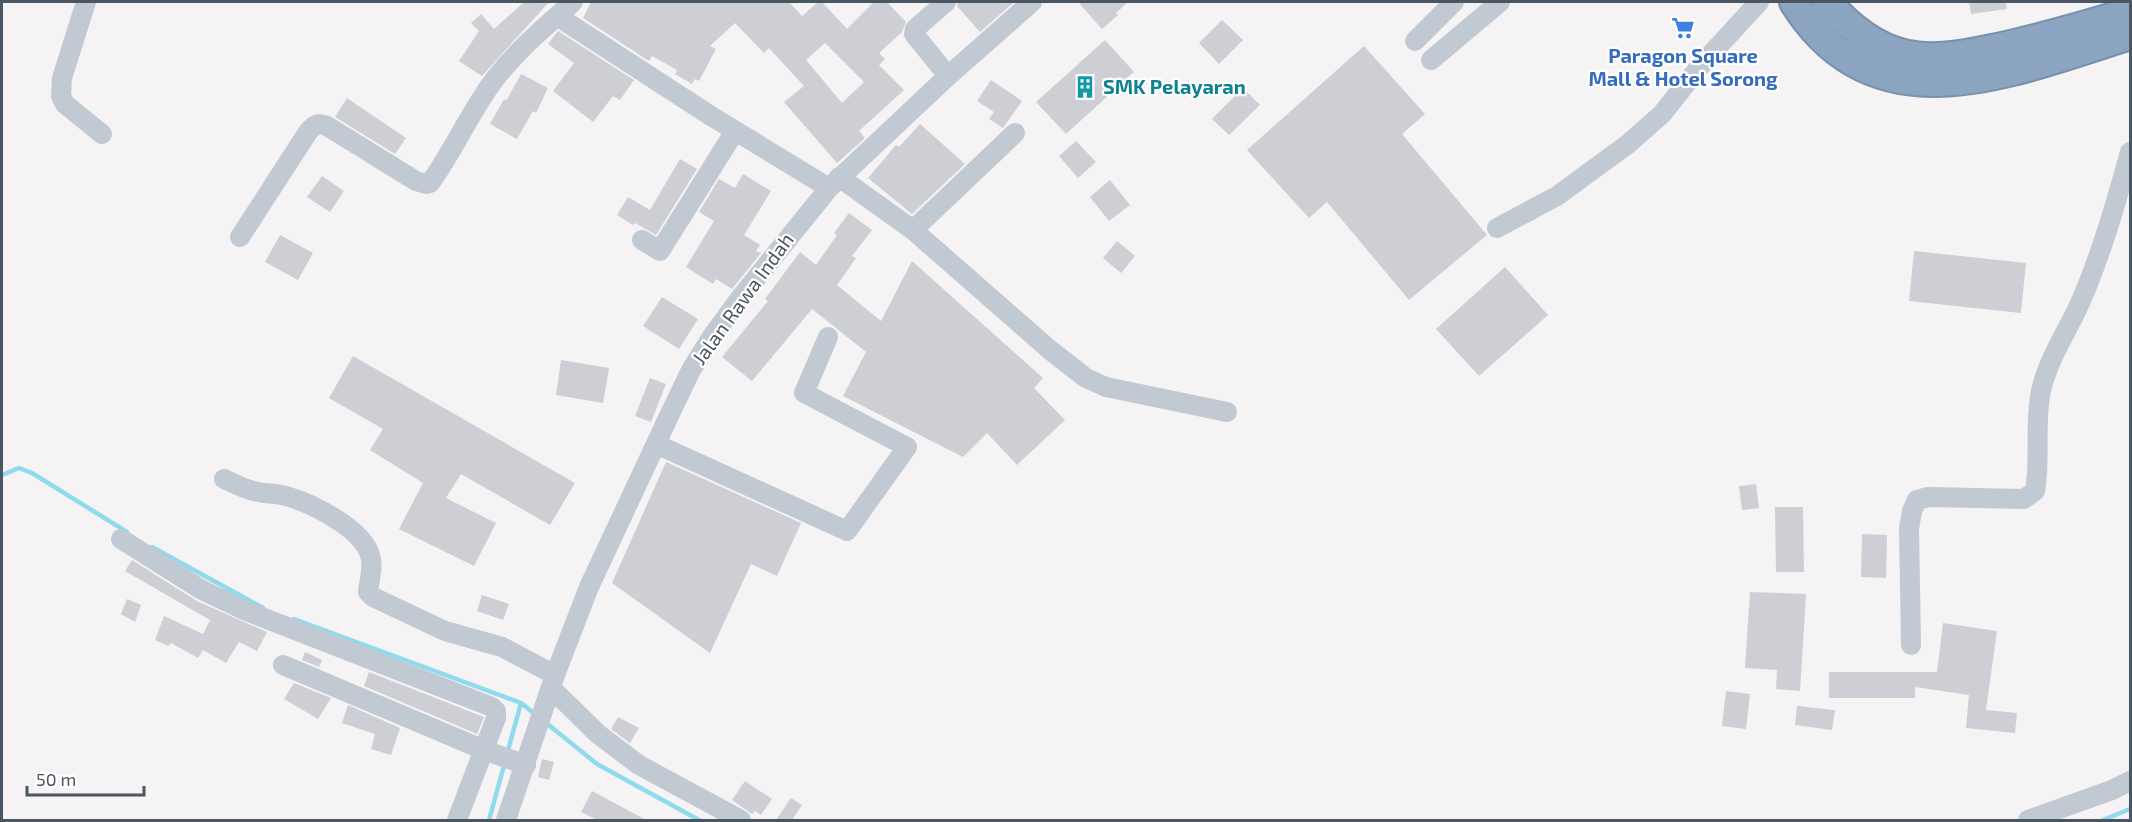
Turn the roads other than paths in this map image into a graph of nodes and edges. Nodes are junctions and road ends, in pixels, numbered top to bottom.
1 (86, 2) edge
2 (573, 2) edge
3 (946, 2) edge
4 (1032, 2) edge
5 (1454, 2) edge
6 (1500, 2) edge
7 (1759, 2) edge
8 (1794, 2) edge
9 (1827, 2) edge
10 (2130, 12) edge
11 (557, 16) junction
12 (2130, 35) edge
13 (1415, 41) dead end
14 (1431, 60) dead end
15 (948, 76) junction
16 (735, 131) junction
17 (1015, 133) dead end
18 (102, 134) dead end
19 (2130, 152) edge
20 (834, 182) junction
21 (1497, 228) dead end
22 (913, 230) junction
23 (240, 237) dead end
24 (642, 240) dead end
25 (828, 337) dead end
26 (1227, 412) dead end
27 (656, 444) junction
28 (224, 479) dead end
29 (120, 539) dead end
30 (1911, 645) dead end
31 (283, 665) dead end
32 (551, 689) junction
33 (488, 752) junction
34 (522, 763) junction
35 (2130, 781) edge
36 (457, 820) edge
37 (506, 820) edge
38 (741, 820) edge
39 (2028, 820) edge

1 - 18 street
2 - 11 street
3 - 15 street
4 - 15 street, Jalan Rawa Indah
5 - 13 street
6 - 14 street
7 - 21 street
8 - 12 highway
9 - 10 highway
11 - 16 street
11 - 23 street
15 - 20 street, Jalan Rawa Indah
16 - 20 street
16 - 24 street
17 - 22 street
19 - 30 street
20 - 22 street
20 - 27 street, Jalan Rawa Indah
22 - 26 street
25 - 27 street
27 - 32 street, Jalan Rawa Indah
28 - 32 street
29 - 33 street
31 - 33 street
32 - 34 street, Jalan Rawa Indah
32 - 38 street
33 - 34 street
33 - 36 street
34 - 37 street
35 - 39 street

